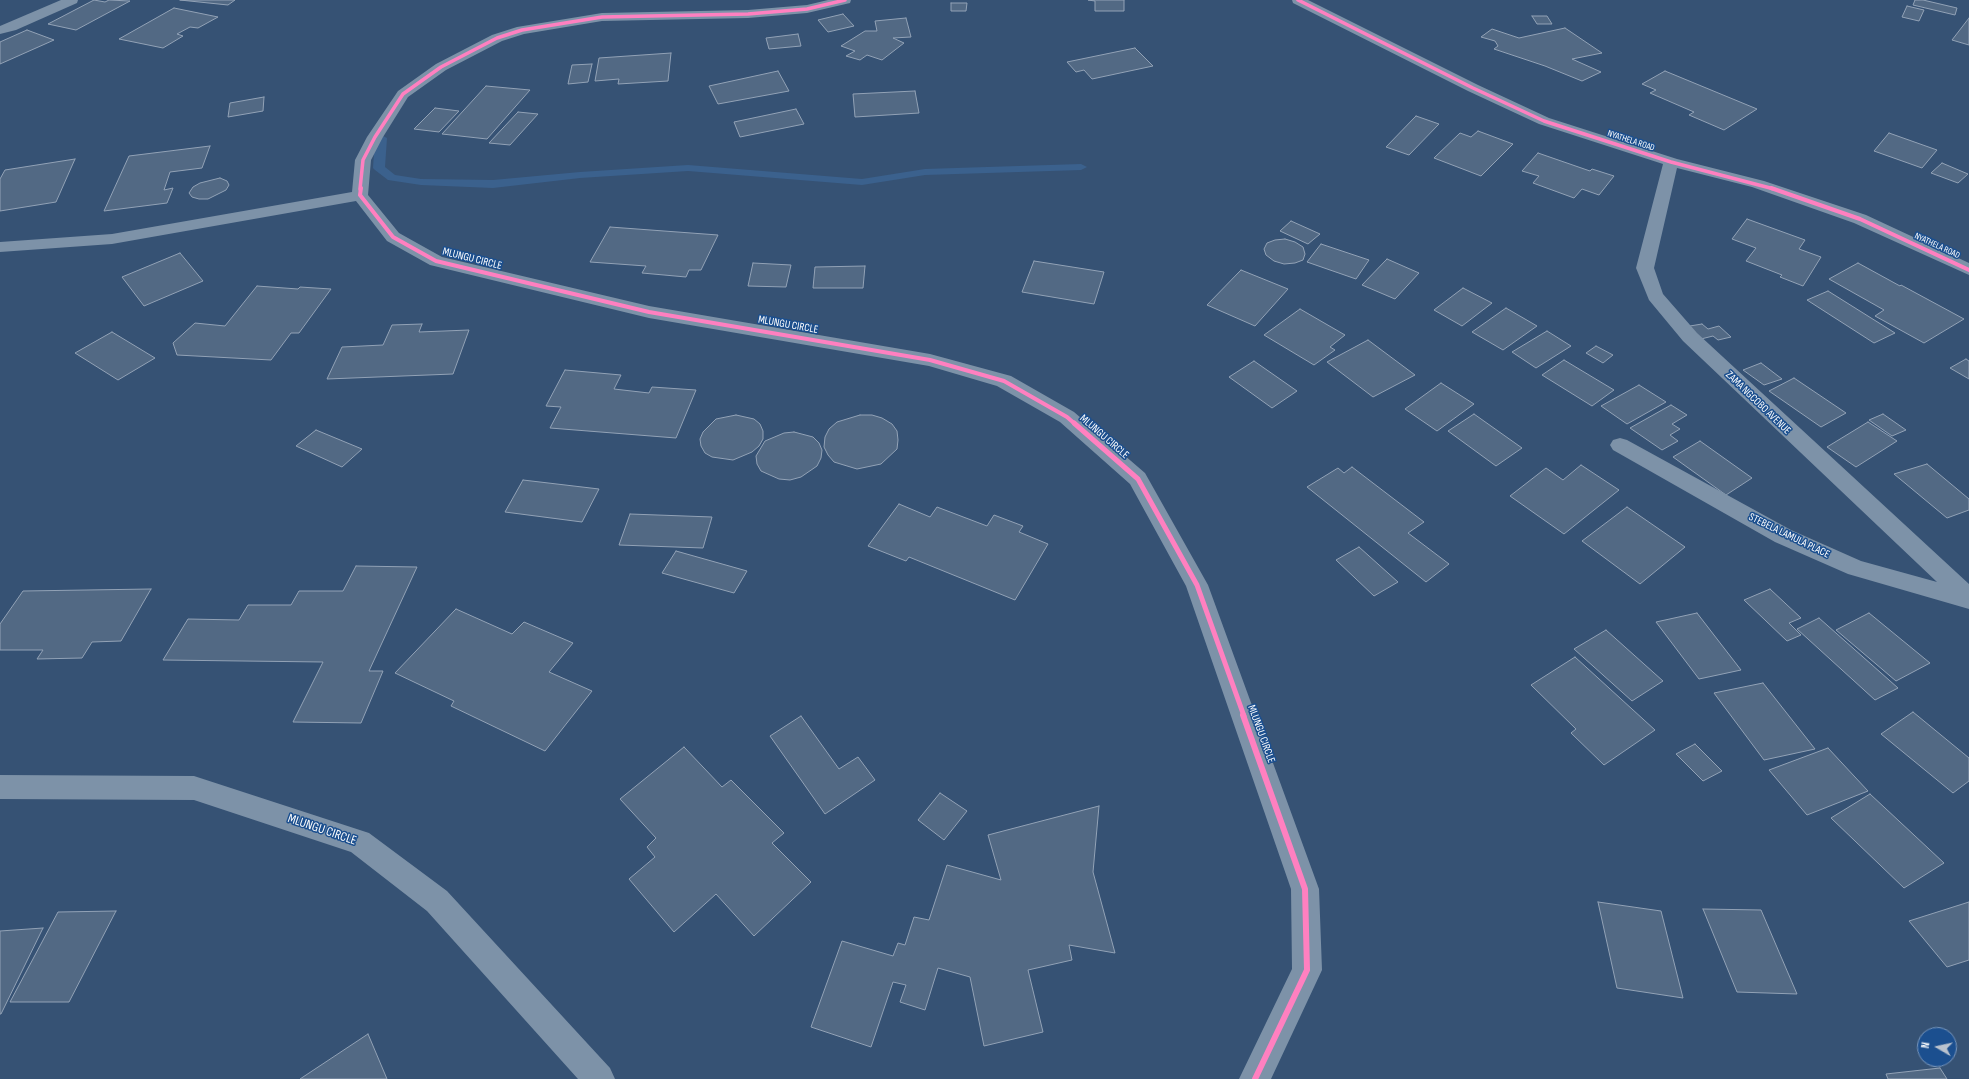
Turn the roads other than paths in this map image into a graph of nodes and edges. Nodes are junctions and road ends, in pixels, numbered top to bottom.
1 (72, 0) edge
2 (845, 0) edge
3 (1298, 0) edge
4 (0, 30) edge
5 (1671, 162) junction
6 (360, 195) junction
7 (1, 248) edge
8 (1969, 270) edge
9 (1620, 445) dead end
10 (1969, 599) edge
11 (0, 787) edge
12 (599, 1079) edge
13 (1255, 1079) edge

1 - 4 street
2 - 6 street
3 - 5 street, NYATHELA ROAD
5 - 8 street, NYATHELA ROAD
5 - 10 street, ZAMA NGCOBO AVENUE
6 - 7 street
6 - 13 street, MLUNGU CIRCLE
9 - 10 street, STEBELA LAMULA PLACE
11 - 12 street, MLUNGU CIRCLE

